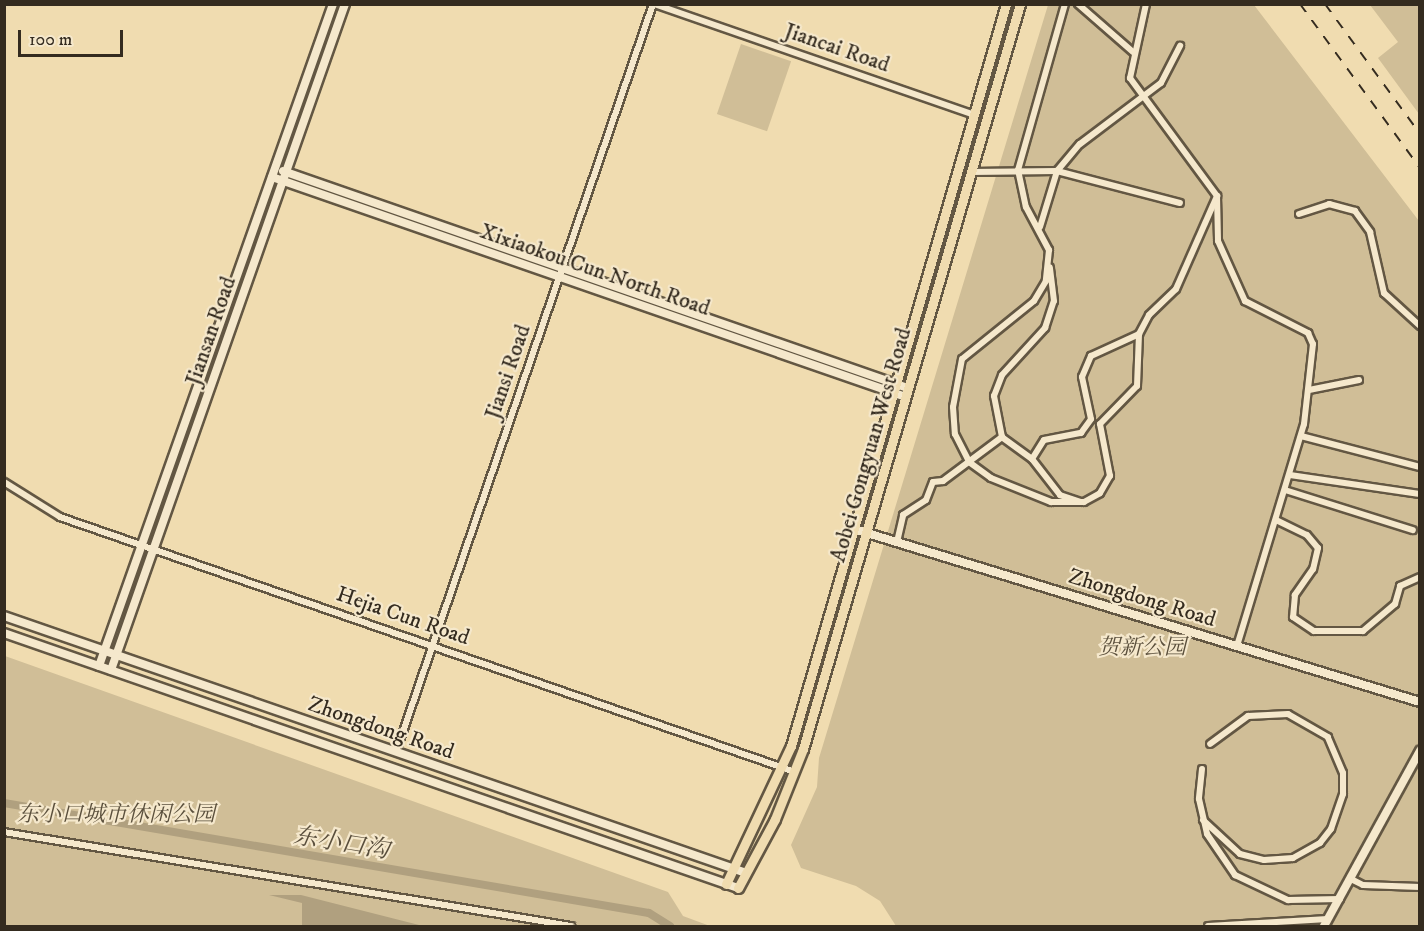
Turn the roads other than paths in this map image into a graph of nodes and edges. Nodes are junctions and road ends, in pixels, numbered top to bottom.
1 (333, 4) edge
2 (345, 4) edge
3 (654, 4) edge
4 (1006, 4) edge
5 (1020, 4) edge
6 (1065, 4) edge
7 (1078, 4) edge
8 (1146, 4) edge
9 (1180, 46) dead end
10 (1133, 52) junction
11 (1142, 99) junction
12 (974, 115) junction
13 (275, 168) junction
14 (1018, 170) junction
15 (1057, 171) junction
16 (286, 172) junction
17 (971, 172) junction
18 (272, 177) junction
19 (283, 181) junction
20 (1217, 196) junction
21 (1180, 203) dead end
22 (1299, 214) dead end
23 (1040, 227) junction
24 (1049, 250) junction
25 (561, 273) junction
26 (1419, 326) edge
27 (1139, 334) junction
28 (1359, 380) dead end
29 (895, 388) junction
30 (1309, 390) junction
31 (907, 393) junction
32 (1300, 436) junction
33 (1002, 437) junction
34 (1032, 459) junction
35 (969, 462) junction
36 (1419, 467) edge
37 (1290, 475) junction
38 (4, 482) edge
39 (1285, 490) junction
40 (1419, 494) edge
41 (1084, 502) junction
42 (1276, 520) junction
43 (854, 529) junction
44 (1413, 530) dead end
45 (866, 533) junction
46 (897, 542) junction
47 (142, 545) junction
48 (153, 549) junction
49 (1419, 577) edge
50 (4, 616) edge
51 (4, 633) edge
52 (432, 646) junction
53 (1237, 646) junction
54 (105, 651) junction
55 (116, 655) junction
56 (99, 666) junction
57 (111, 670) junction
58 (1419, 702) edge
59 (1210, 744) dead end
60 (396, 752) junction
61 (1418, 757) edge
62 (784, 768) junction
63 (1202, 769) dead end
64 (795, 772) junction
65 (1203, 820) junction
66 (4, 832) edge
67 (734, 869) junction
68 (746, 873) junction
69 (1351, 879) junction
70 (726, 884) junction
71 (1419, 887) edge
72 (738, 888) joint
73 (1340, 899) junction
74 (1326, 923) edge
75 (571, 927) edge
76 (1208, 927) edge

1 - 13 street, Jiansan Road
2 - 16 street, Jiansan Road
3 - 12 street, Jiancai Road
3 - 25 street, Jiansi Road
4 - 12 main road, Aobei Gongyuan West Road
5 - 17 main road, Aobei Gongyuan West Road
6 - 14 street
7 - 10 street
8 - 10 street
9 - 11 street
10 - 11 street
11 - 15 street
11 - 20 street
12 - 29 main road, Aobei Gongyuan West Road
13 - 16 street, Xixiaokou Cun North Road
13 - 18 street, Jiansan Road
14 - 15 street
14 - 17 street
14 - 23 street
15 - 21 street
15 - 23 street
16 - 19 street, Jiansan Road
16 - 25 street, Xixiaokou Cun North Road
17 - 31 main road, Aobei Gongyuan West Road
18 - 19 street, Xixiaokou Cun North Road
18 - 47 street, Jiansan Road
19 - 25 street, Xixiaokou Cun North Road
19 - 48 street, Jiansan Road
20 - 27 street
20 - 30 street
22 - 26 street
23 - 24 street
24 - 33 street
24 - 35 street
25 - 29 street, Xixiaokou Cun North Road
25 - 52 street, Jiansi Road
27 - 34 street
27 - 41 street
28 - 30 street
29 - 31 street, Xixiaokou Cun North Road
29 - 43 main road, Aobei Gongyuan West Road
30 - 32 street
31 - 45 main road, Aobei Gongyuan West Road
32 - 36 street
32 - 37 street
33 - 34 street
33 - 35 street
34 - 41 street
35 - 41 street
35 - 46 street
37 - 39 street
37 - 40 street
38 - 47 street, Hejia Cun Road
39 - 42 street
39 - 44 street
42 - 49 street
42 - 53 street
43 - 45 street, Zhongdong Road
43 - 62 main road, Aobei Gongyuan West Road
45 - 46 street, Zhongdong Road
45 - 64 main road, Aobei Gongyuan West Road
46 - 53 street, Zhongdong Road
47 - 48 street, Hejia Cun Road
47 - 54 street, Jiansan Road
48 - 52 street, Hejia Cun Road
48 - 55 street, Jiansan Road
50 - 54 main road, Zhongdong Road
51 - 56 main road, Zhongdong Road
52 - 60 street, Jiansi Road
52 - 62 street, Hejia Cun Road
53 - 58 street, Zhongdong Road
54 - 55 main road, Zhongdong Road
54 - 56 street, Jiansan Road
55 - 57 street, Jiansan Road
55 - 60 main road, Zhongdong Road
56 - 57 main road, Zhongdong Road
57 - 70 main road, Zhongdong Road
59 - 65 street
60 - 67 main road, Zhongdong Road
61 - 69 street
62 - 64 street, Hejia Cun Road
62 - 67 main road, Aobei Gongyuan West Road
63 - 65 street
64 - 68 main road, Aobei Gongyuan West Road
65 - 73 street
66 - 75 street
67 - 68 main road, Zhongdong Road
67 - 70 main road, Aobei Gongyuan West Road
68 - 72 main road, Aobei Gongyuan West Road
69 - 71 street
69 - 73 street
70 - 72 main road, Zhongdong Road
73 - 74 street
74 - 76 street

